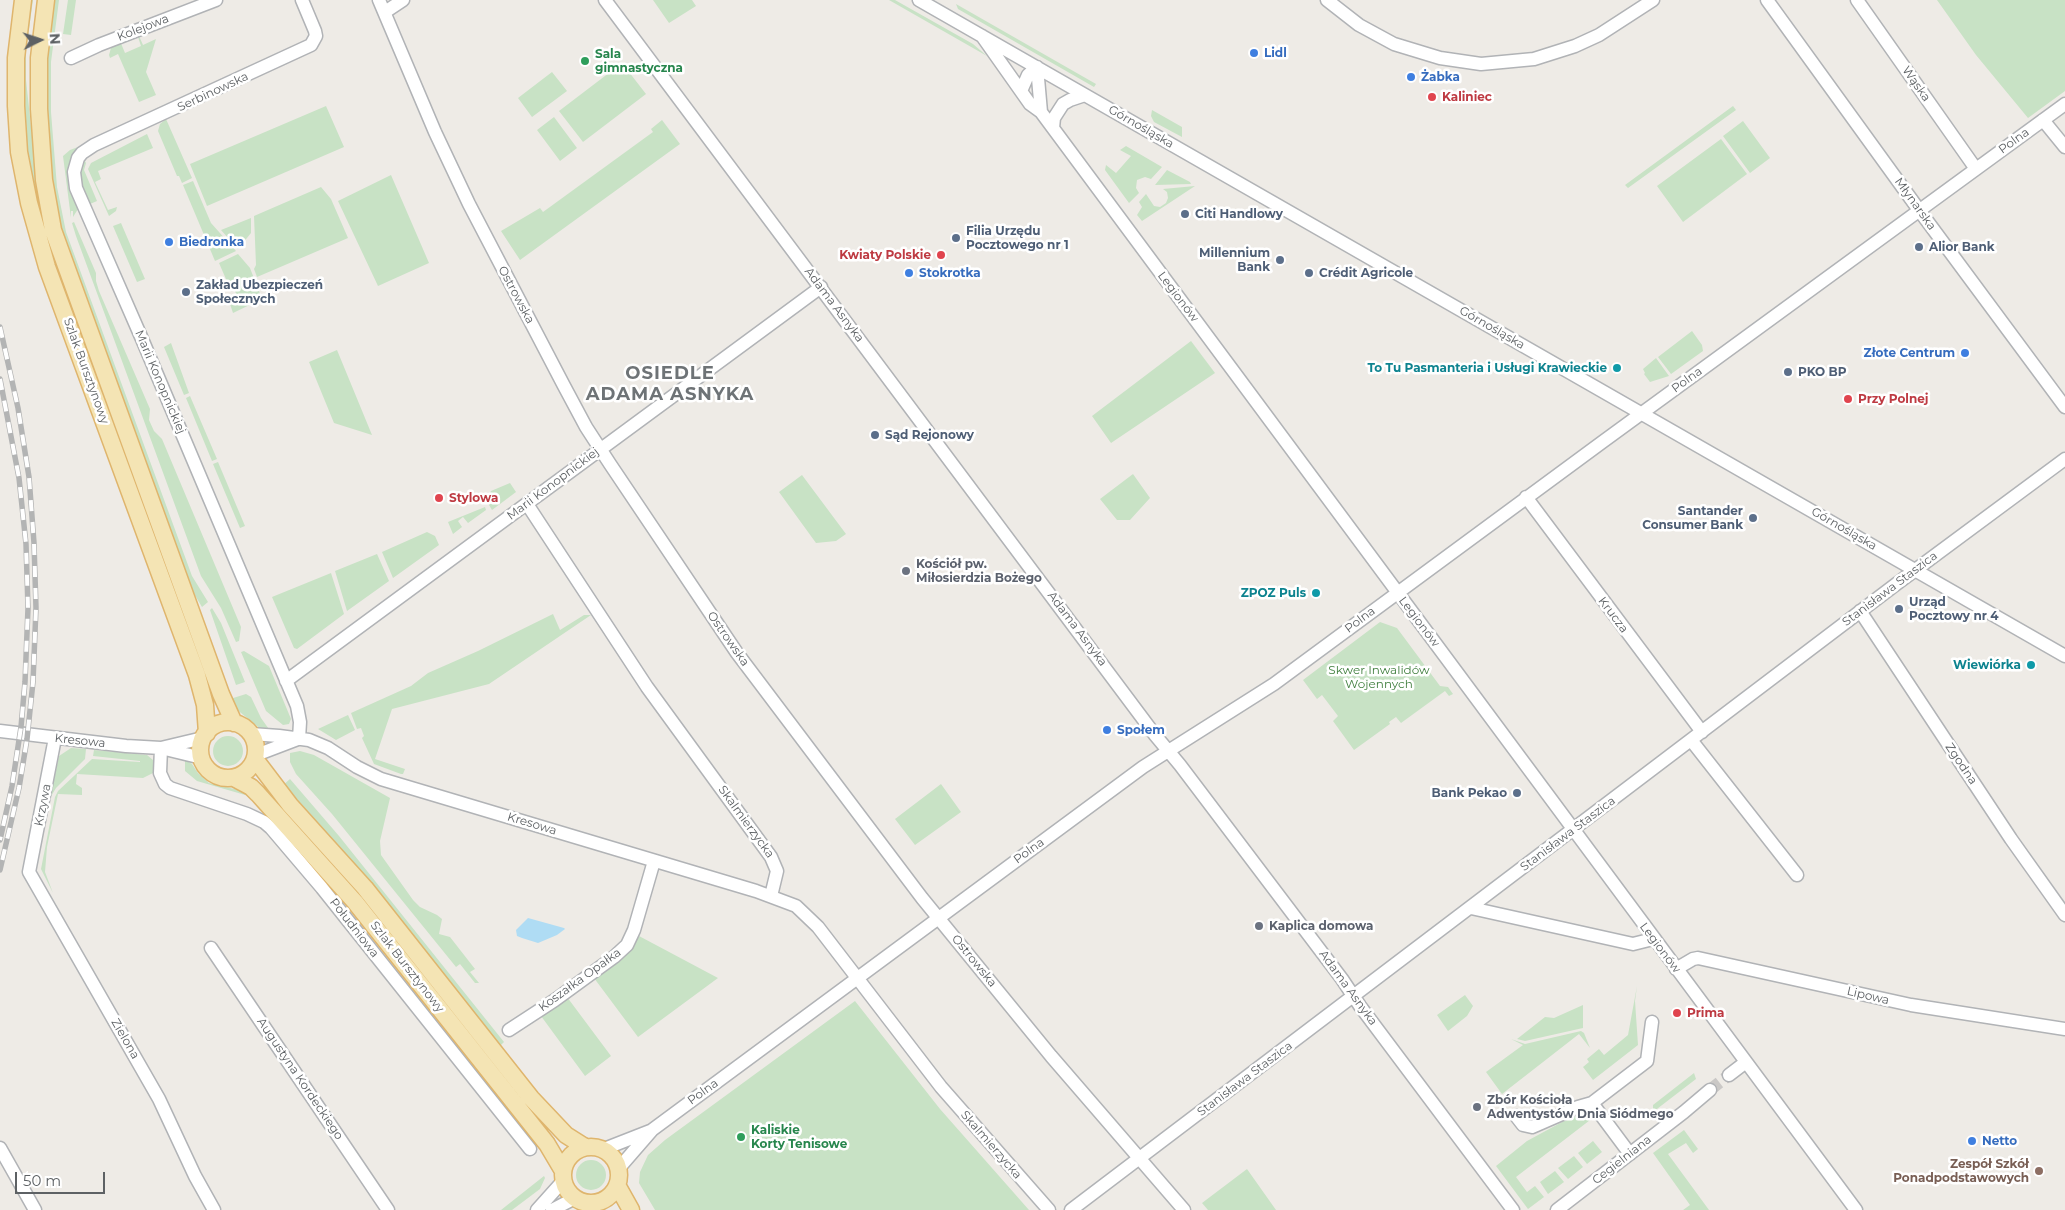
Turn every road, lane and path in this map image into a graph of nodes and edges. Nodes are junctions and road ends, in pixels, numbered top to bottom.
1 (23, 0) edge
2 (46, 0) edge
3 (216, 0) edge
4 (302, 0) edge
5 (379, 0) edge
6 (403, 0) edge
7 (605, 0) edge
8 (919, 0) edge
9 (1327, 0) edge
10 (1653, 0) edge
11 (1767, 0) edge
12 (1857, 0) edge
13 (385, 12) junction
14 (982, 36) junction
15 (71, 58) dead end
16 (1037, 67) junction
17 (1021, 91) junction
18 (1085, 95) junction
19 (2065, 104) edge
20 (1041, 112) junction
21 (2042, 120) junction
22 (1053, 128) junction
23 (2065, 148) edge
24 (75, 165) joint
25 (1976, 168) junction
26 (1919, 210) junction
27 (821, 287) junction
28 (2065, 407) edge
29 (1641, 413) junction
30 (600, 449) junction
31 (2065, 459) edge
32 (1526, 497) junction
33 (527, 504) junction
34 (1915, 570) junction
35 (1397, 593) junction
36 (1860, 611) junction
37 (2065, 656) edge
38 (286, 681) junction
39 (234, 723) junction
40 (0, 731) edge
41 (1702, 732) junction
42 (251, 734) junction
43 (205, 735) junction
44 (55, 738) junction
45 (299, 739) junction
46 (1691, 740) junction
47 (161, 748) junction
48 (1168, 750) junction
49 (256, 757) junction
50 (202, 758) junction
51 (234, 778) junction
52 (1573, 830) junction
53 (654, 860) junction
54 (30, 872) joint
55 (1797, 875) dead end
56 (771, 896) junction
57 (1470, 908) junction
58 (2065, 915) edge
59 (938, 918) junction
60 (1653, 939) junction
61 (211, 948) dead end
62 (1676, 969) junction
63 (857, 979) junction
64 (1354, 997) junction
65 (1652, 1022) dead end
66 (2065, 1029) edge
67 (509, 1030) dead end
68 (1746, 1062) junction
69 (1729, 1075) tunnel mouth
70 (1710, 1090) tunnel mouth
71 (1592, 1104) junction
72 (1516, 1116) dead end
73 (652, 1130) junction
74 (585, 1147) junction
75 (0, 1148) edge
76 (530, 1149) dead end
77 (604, 1149) junction
78 (1630, 1154) junction
79 (1139, 1158) junction
80 (563, 1176) junction
81 (618, 1177) junction
82 (575, 1198) junction
83 (600, 1206) edge
84 (35, 1210) edge
85 (214, 1210) edge
86 (388, 1210) edge
87 (537, 1210) edge
88 (552, 1210) edge
89 (631, 1210) edge
90 (1048, 1210) edge
91 (1071, 1210) edge
92 (1184, 1210) edge
93 (1512, 1210) edge
94 (1558, 1210) edge
95 (1856, 1210) edge

1 - 43 main road, Szlak Bursztynowy
2 - 39 main road, Szlak Bursztynowy
3 - 15 street, Kolejowa
4 - 24 street, Serbinowska
5 - 13 street, Ostrowska
6 - 13 street
7 - 27 street, Adama Asnyka
8 - 14 street, Górnośląska
9 - 10 street
11 - 26 street, Młynarska
12 - 25 street, Wąska
13 - 30 street, Ostrowska
14 - 16 street, Górnośląska
14 - 17 street, Legionów
16 - 17 street
16 - 18 street, Górnośląska
16 - 20 street
17 - 20 street, Legionów
18 - 22 street
18 - 29 street, Górnośląska
19 - 21 street, Polna
20 - 22 street, Legionów
21 - 23 street
21 - 25 street, Polna
22 - 35 street, Legionów
24 - 38 street, Marii Konopnickiej
25 - 26 street, Polna
26 - 28 street, Młynarska
26 - 29 street, Polna
27 - 30 street, Marii Konopnickiej
27 - 48 street, Adama Asnyka
29 - 32 street, Polna
29 - 34 street, Górnośląska
30 - 33 street, Marii Konopnickiej
30 - 59 street, Ostrowska
31 - 34 street, Stanisława Staszica
32 - 35 street, Polna
32 - 41 street, Krucza
33 - 38 street, Marii Konopnickiej
33 - 56 street, Skalmierzycka
34 - 36 street, Stanisława Staszica
34 - 37 street, Górnośląska
35 - 48 street, Polna
35 - 52 street, Legionów
36 - 41 street, Stanisława Staszica
36 - 58 street, Zgodna
38 - 45 street, Marii Konopnickiej
39 - 42 main road
39 - 43 main road
40 - 44 street, Kresowa
41 - 46 street, Stanisława Staszica
42 - 45 street, Kresowa
42 - 49 main road
43 - 47 street
43 - 50 main road
44 - 47 street, Kresowa
44 - 54 street, Krzywa
45 - 49 street
45 - 53 street, Kresowa
46 - 52 street, Stanisława Staszica
46 - 55 street
47 - 50 street
47 - 76 street, Południowa
48 - 59 street, Polna
48 - 64 street, Adama Asnyka
49 - 51 main road
49 - 74 main road, Szlak Bursztynowy
50 - 51 main road
51 - 80 main road, Szlak Bursztynowy
52 - 57 street, Stanisława Staszica
52 - 60 street, Legionów
53 - 56 street, Kresowa
53 - 67 street, Koszałka Opałka
54 - 85 street, Zielona
56 - 63 street, Skalmierzycka
57 - 60 street
57 - 64 street, Stanisława Staszica
59 - 63 street, Polna
59 - 79 street, Ostrowska
60 - 62 street, Legionów
61 - 86 street, Augustyna Kordeckiego
62 - 66 street, Lipowa
62 - 68 street, Legionów
63 - 73 street, Polna
63 - 90 street, Skalmierzycka
64 - 79 street, Stanisława Staszica
64 - 93 street, Adama Asnyka
65 - 71 street
68 - 69 street
68 - 95 street, Legionów
70 - 78 street, Cegielniana
71 - 72 street
71 - 78 street
73 - 77 street, Polna
73 - 81 street, Polna
74 - 77 main road
74 - 80 main road
75 - 84 street
77 - 81 main road
78 - 94 street, Cegielniana
79 - 91 street, Stanisława Staszica
79 - 92 street, Ostrowska
80 - 82 main road
80 - 87 street
81 - 83 main road
81 - 89 main road
82 - 83 main road
82 - 88 street

